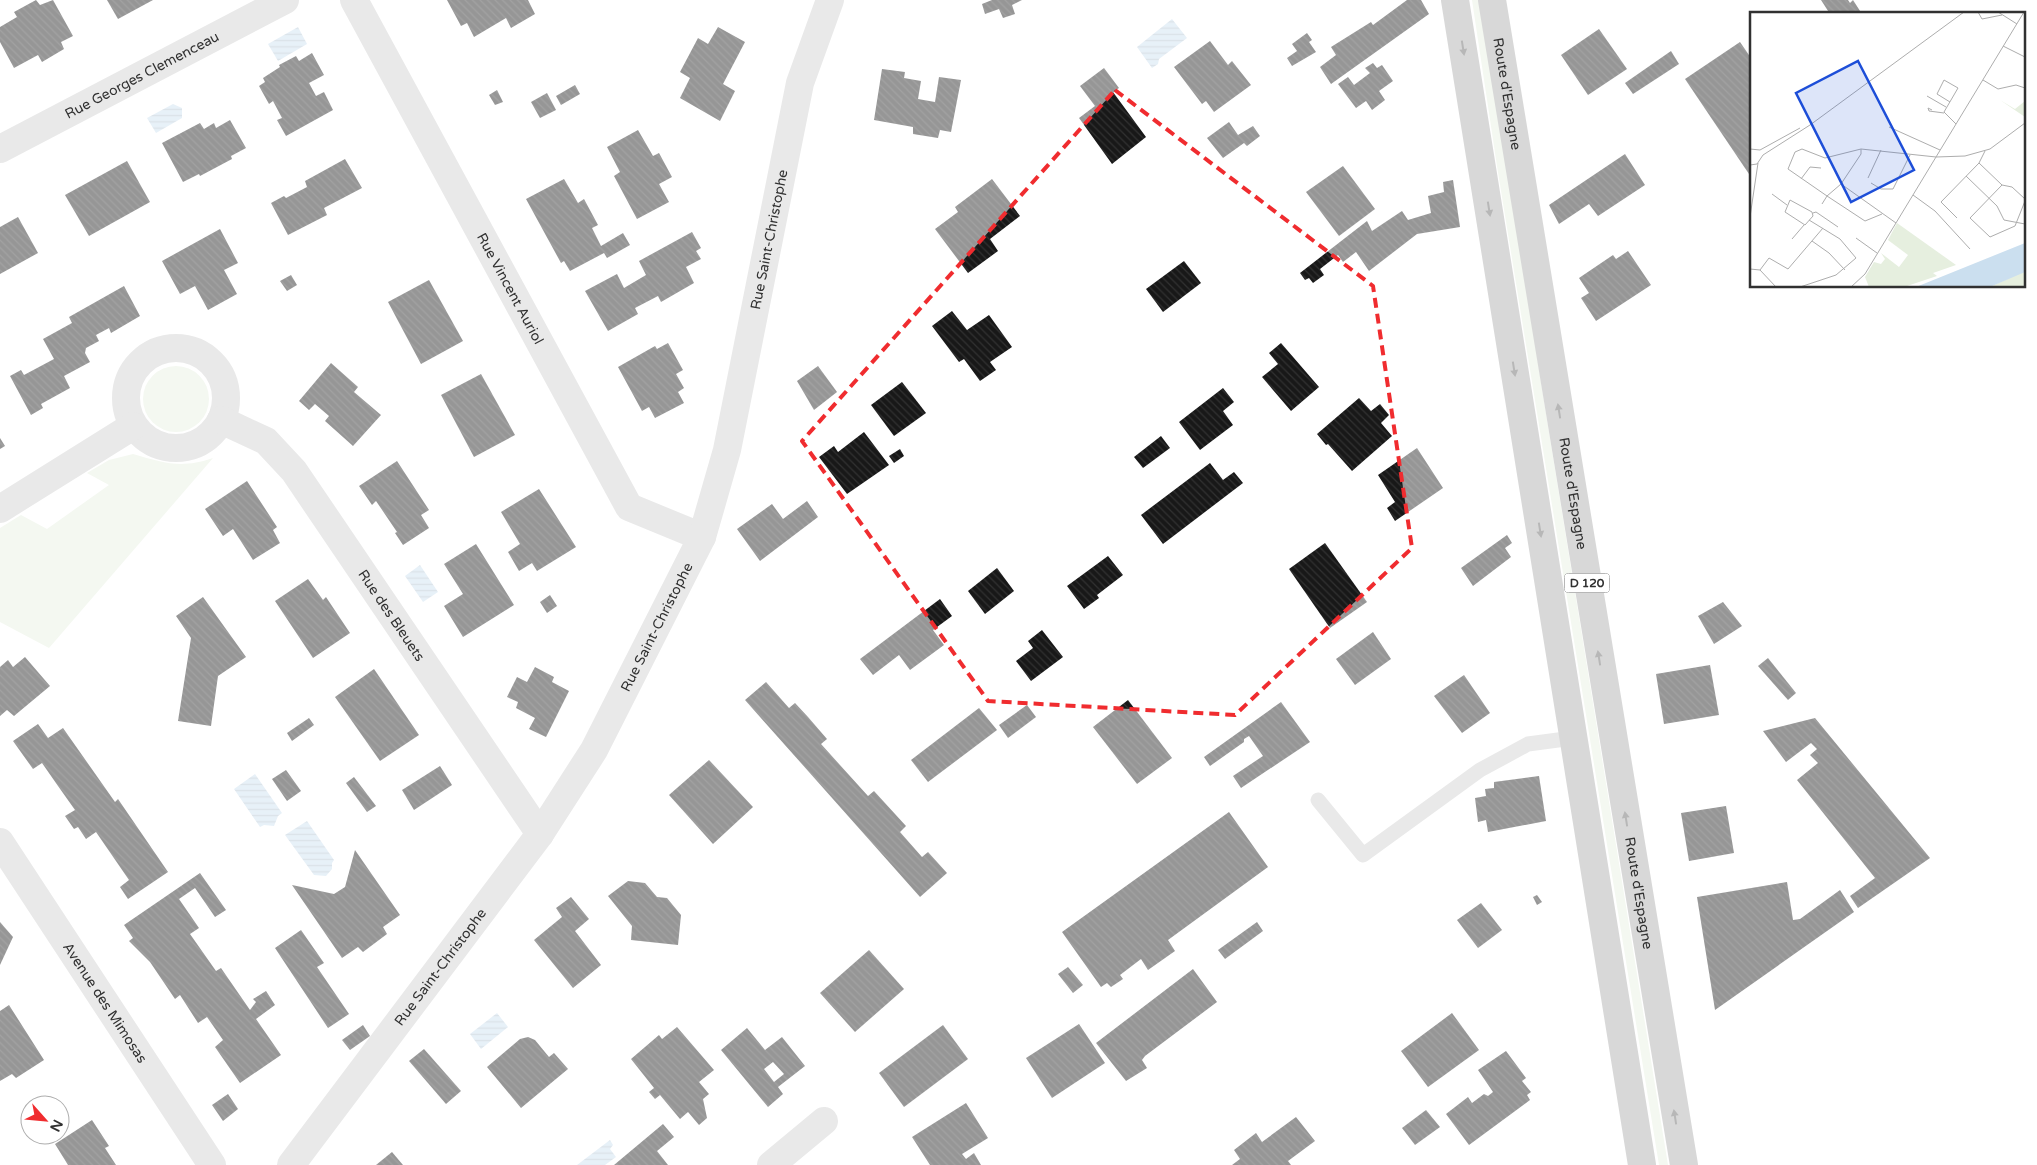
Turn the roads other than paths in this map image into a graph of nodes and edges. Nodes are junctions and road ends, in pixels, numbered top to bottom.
1 (284, 0) edge
2 (354, 0) edge
3 (830, 0) edge
4 (1455, 0) edge
5 (1492, 0) edge
6 (0, 150) edge
7 (221, 420) junction
8 (134, 426) junction
9 (0, 509) edge
10 (702, 537) junction
11 (1573, 738) junction
12 (1318, 800) dead end
13 (540, 834) junction
14 (0, 842) edge
15 (824, 1121) dead end
16 (212, 1165) edge
17 (291, 1165) edge
18 (771, 1165) edge
19 (1642, 1165) edge
20 (1684, 1165) edge

1 - 6 street, Rue Georges Clemenceau
2 - 10 street, Rue Vincent Auriol
3 - 10 street, Rue Saint-Christophe
4 -> 11 main road, D 120
20 -> 5 main road, Route d'Espagne / D 120
7 - 8 street
7 - 8 street
7 - 13 street, Rue des Bleuets
8 - 9 street
10 - 13 street, Rue Saint-Christophe
11 - 12 lane
11 - 19 main road, D 120
13 - 17 street, Rue Saint-Christophe
14 - 16 street, Avenue des Mimosas
15 - 18 street

